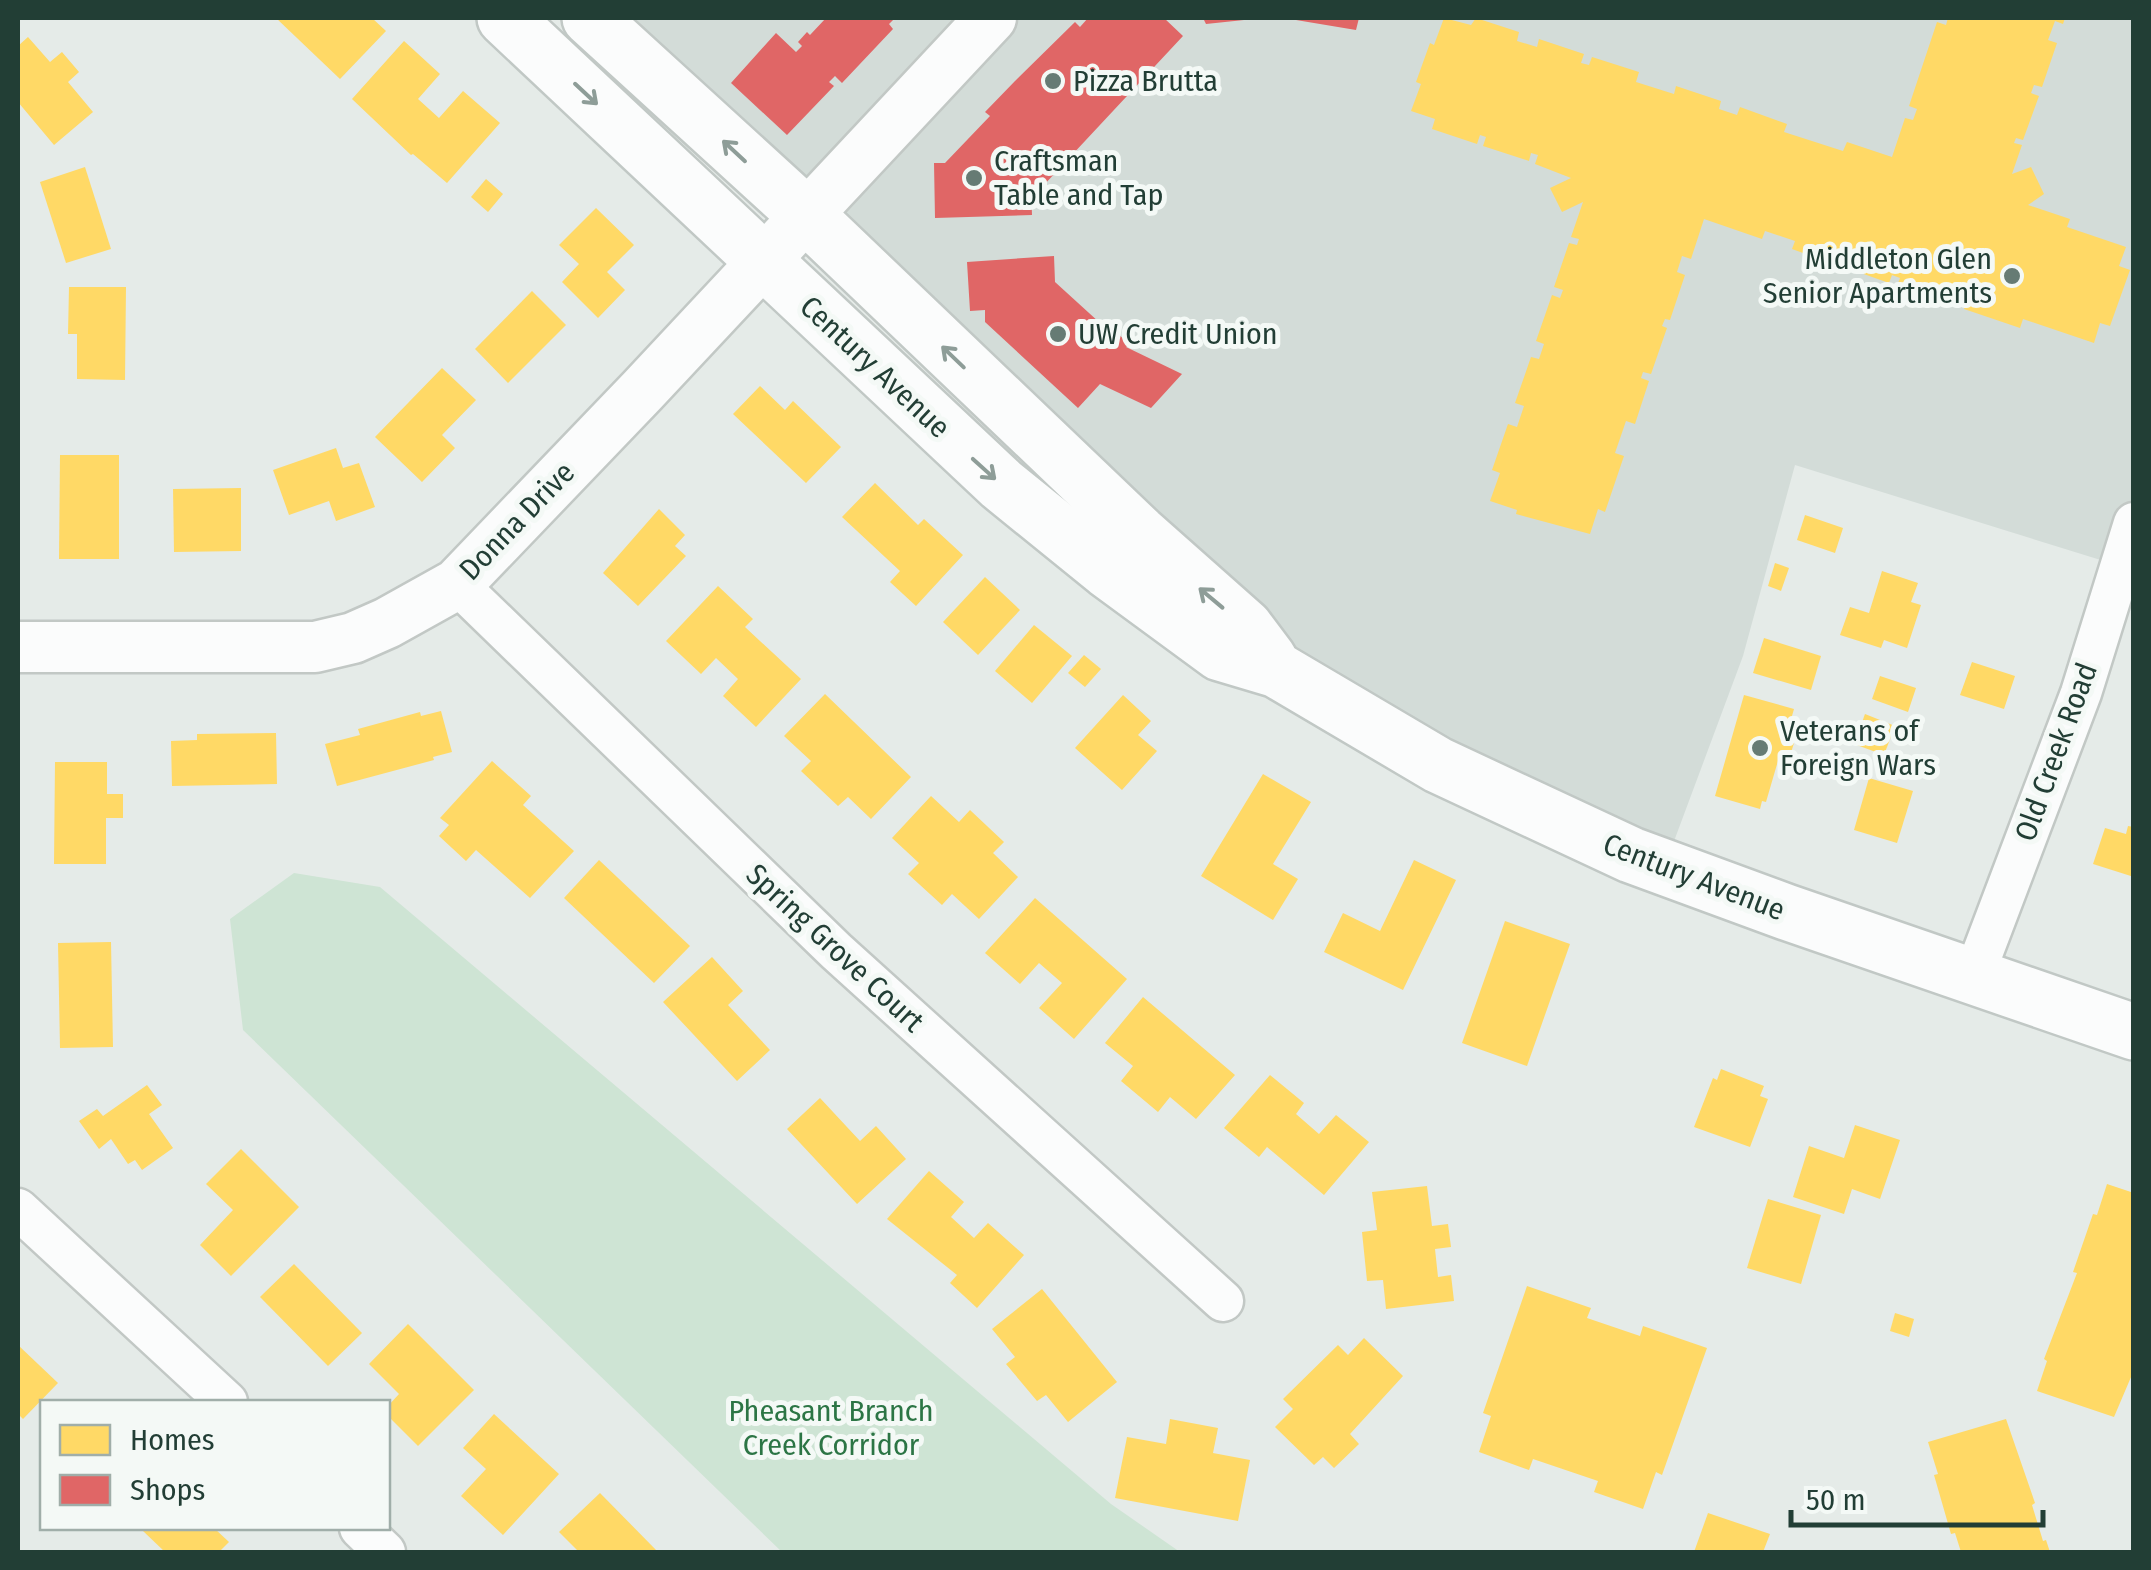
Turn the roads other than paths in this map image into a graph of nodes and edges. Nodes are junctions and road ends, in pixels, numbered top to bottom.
1 (505, 18) edge
2 (590, 18) edge
3 (991, 18) edge
4 (808, 216) junction
5 (763, 262) junction
6 (2134, 524) edge
7 (457, 584) junction
8 (18, 647) edge
9 (1277, 670) junction
10 (1973, 978) junction
11 (2134, 1032) edge
12 (18, 1209) edge
13 (1223, 1302) dead end
14 (225, 1400) edge
15 (362, 1530) edge
16 (385, 1552) edge

1 -> 5 main road, Century Avenue
4 -> 2 main road, Century Avenue
3 - 4 street, Donna Drive
4 - 5 street, Donna Drive
9 -> 4 main road, Century Avenue
5 - 7 street, Donna Drive
5 -> 9 main road, Century Avenue
6 - 10 street, Old Creek Road
7 - 8 street, Donna Drive
7 - 13 street, Spring Grove Court
9 - 10 main road, Century Avenue
10 - 11 main road, Century Avenue
12 - 14 street
15 - 16 street

